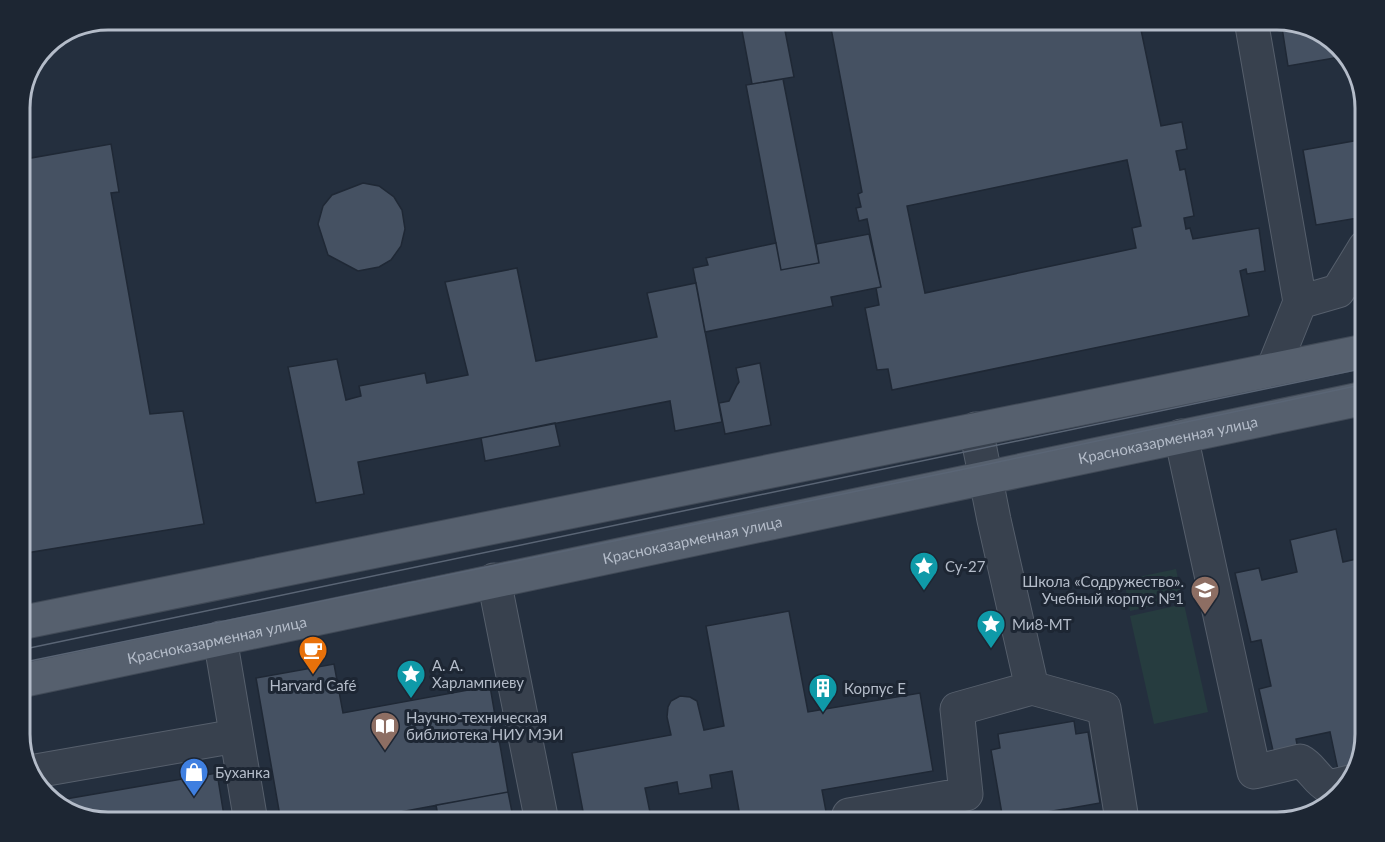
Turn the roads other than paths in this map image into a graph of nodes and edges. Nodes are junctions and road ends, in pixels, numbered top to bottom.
1 (1253, 30) edge
2 (1355, 263) edge
3 (1300, 302) junction
4 (1355, 353) edge
5 (1273, 369) junction
6 (1355, 400) edge
7 (976, 429) junction
8 (1181, 436) junction
9 (986, 477) junction
10 (494, 580) junction
11 (30, 621) edge
12 (220, 638) junction
13 (30, 679) edge
14 (1032, 688) junction
15 (236, 736) junction
16 (39, 770) edge
17 (1335, 786) edge
18 (249, 812) edge
19 (540, 812) edge
20 (866, 812) edge
21 (1121, 812) edge

1 - 3 lane
2 - 3 lane
3 - 5 lane
4 - 5 main road
5 - 7 main road
6 - 8 main road, Красноказарменная улица
7 - 9 lane
7 - 11 main road
8 - 9 main road, Красноказарменная улица
8 - 17 lane
9 - 10 main road, Красноказарменная улица
9 - 14 lane
10 - 12 main road, Красноказарменная улица
10 - 19 lane
12 - 13 main road, Красноказарменная улица
12 - 15 lane
14 - 20 lane
14 - 21 lane
15 - 16 lane
15 - 18 lane

